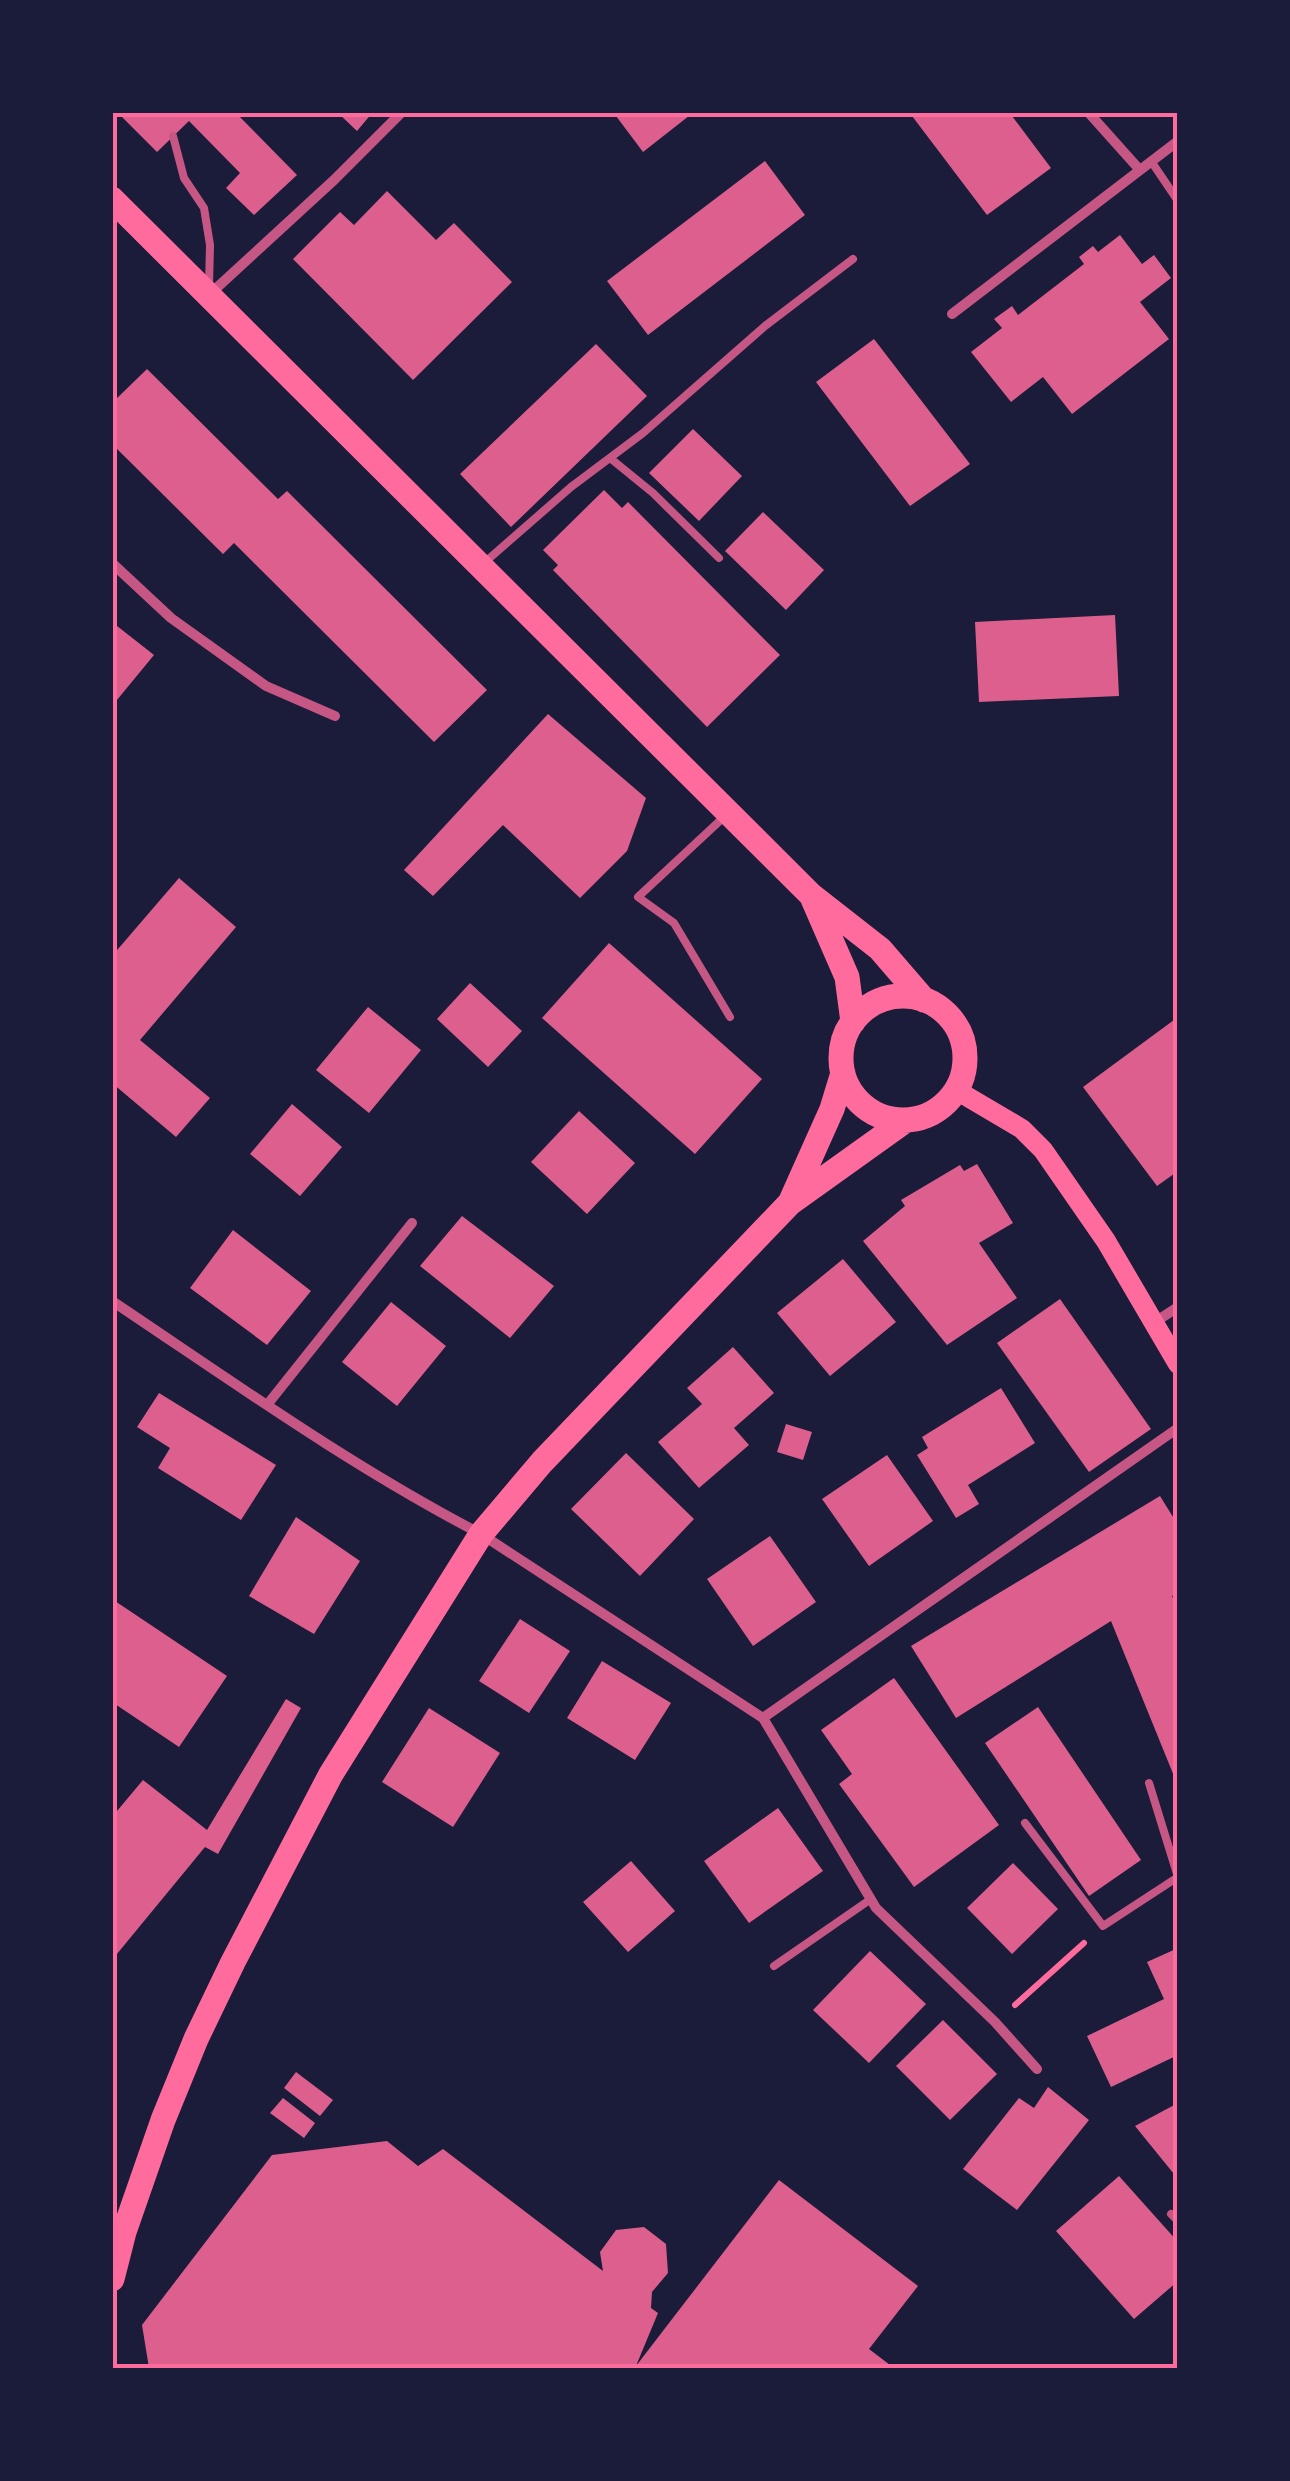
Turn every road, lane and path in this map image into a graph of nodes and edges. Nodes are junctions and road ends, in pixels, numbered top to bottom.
1 (402, 112) edge
2 (1088, 112) edge
3 (173, 136) dead end
4 (1178, 142) edge
5 (1151, 160) junction
6 (1140, 169) junction
7 (112, 199) edge
8 (1178, 202) edge
9 (853, 259) dead end
10 (208, 296) junction
11 (952, 314) dead end
12 (610, 458) junction
13 (719, 558) dead end
14 (112, 563) edge
15 (480, 566) junction
16 (335, 716) dead end
17 (728, 813) junction
18 (811, 895) junction
19 (924, 1000) junction
20 (730, 1017) dead end
21 (853, 1022) junction
22 (842, 1073) junction
23 (956, 1090) junction
24 (906, 1120) junction
25 (790, 1203) junction
26 (412, 1223) dead end
27 (112, 1301) edge
28 (1178, 1307) edge
29 (1155, 1322) junction
30 (1178, 1364) edge
31 (267, 1405) junction
32 (1178, 1428) edge
33 (481, 1534) junction
34 (763, 1718) junction
35 (1149, 1783) dead end
36 (1025, 1823) dead end
37 (1178, 1877) edge
38 (870, 1899) junction
39 (1103, 1926) junction
40 (774, 1966) dead end
41 (996, 2022) junction
42 (1036, 2069) dead end
43 (112, 2279) edge

1 - 10 street
2 - 6 street
3 - 10 lane
4 - 5 street
5 - 6 street
5 - 8 lane
6 - 11 street
7 - 10 main road
9 - 12 lane
10 - 15 main road
12 - 13 lane
12 - 15 lane
14 - 16 street
15 - 17 main road
17 - 18 main road
17 - 20 lane
18 - 19 main road
18 - 21 main road
19 - 21 main road
19 - 23 main road
21 - 22 main road
22 - 24 main road
22 - 25 main road
23 - 24 main road
23 - 29 main road
24 - 25 main road
25 - 33 main road
26 - 31 street
27 - 31 street
28 - 29 street
29 - 30 main road
31 - 33 street
32 - 34 street
33 - 34 street
33 - 43 main road
34 - 38 street
35 - 37 lane
36 - 39 lane
37 - 39 lane
38 - 40 lane
38 - 41 street
39 - 41 path
41 - 42 street

